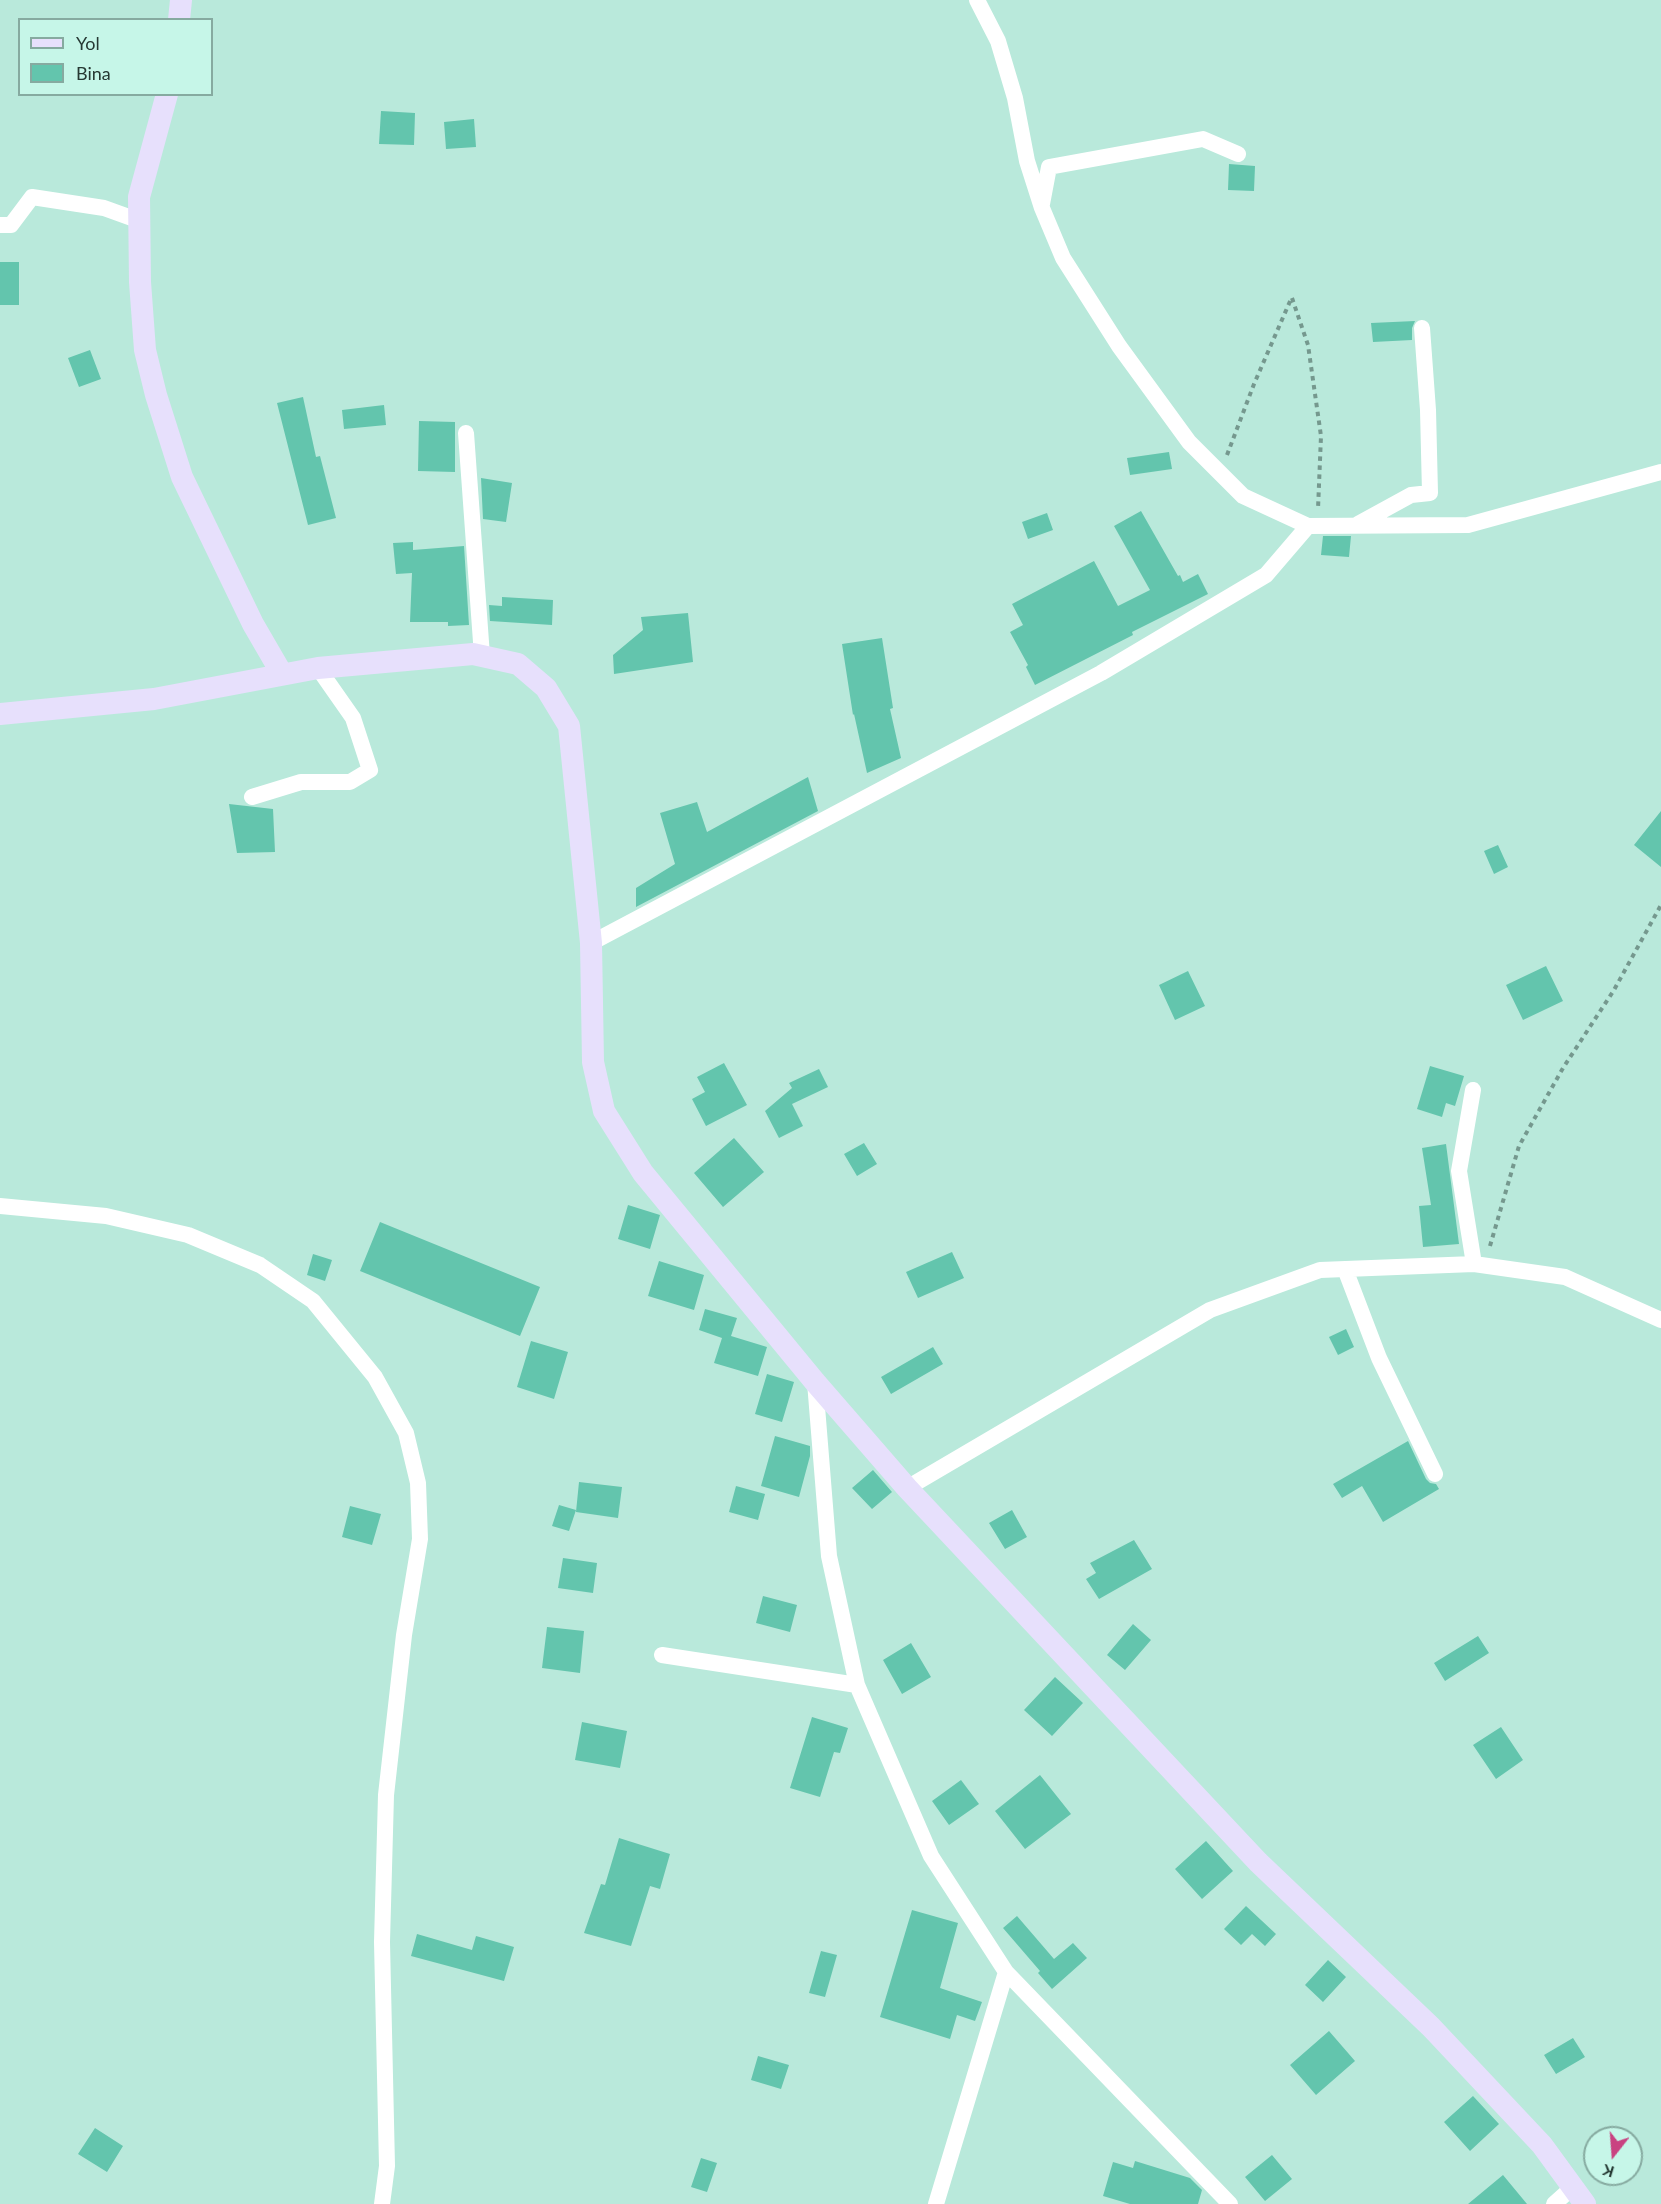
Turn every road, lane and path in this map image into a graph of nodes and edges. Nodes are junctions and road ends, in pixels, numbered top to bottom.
1 (181, 0) edge
2 (977, 0) edge
3 (179, 18) edge
4 (166, 96) edge
5 (1238, 154) dead end
6 (1042, 208) junction
7 (140, 221) junction
8 (0, 225) edge
9 (1422, 328) dead end
10 (465, 433) dead end
11 (1661, 472) edge
12 (1220, 473) junction
13 (1313, 526) junction
14 (1355, 526) junction
15 (482, 656) junction
16 (318, 668) junction
17 (282, 674) junction
18 (0, 714) edge
19 (252, 797) dead end
20 (1661, 905) edge
21 (591, 943) junction
22 (1473, 1090) dead end
23 (0, 1206) edge
24 (1480, 1265) junction
25 (1345, 1269) junction
26 (1661, 1320) edge
27 (815, 1382) junction
28 (1435, 1474) dead end
29 (907, 1488) junction
30 (662, 1655) dead end
31 (857, 1685) junction
32 (1006, 1972) junction
33 (1579, 2196) edge
34 (382, 2204) edge
35 (936, 2204) edge
36 (1230, 2204) edge
37 (1554, 2204) edge

1 - 3 street
2 - 6 street
4 - 7 street
5 - 6 street
6 - 12 street
7 - 8 street
7 - 17 street
9 - 14 street
10 - 15 street
11 - 14 street
12 - 13 street
12 - 13 path
13 - 14 street
13 - 21 street
15 - 16 street
15 - 21 street
16 - 17 street
16 - 19 street
17 - 18 street
20 - 24 path
21 - 27 street
22 - 24 street
23 - 34 street
24 - 25 street
24 - 26 street
25 - 28 street
25 - 29 street
27 - 29 street
27 - 31 street
29 - 33 street
30 - 31 street
31 - 32 street
32 - 35 street
32 - 36 street
33 - 37 street

